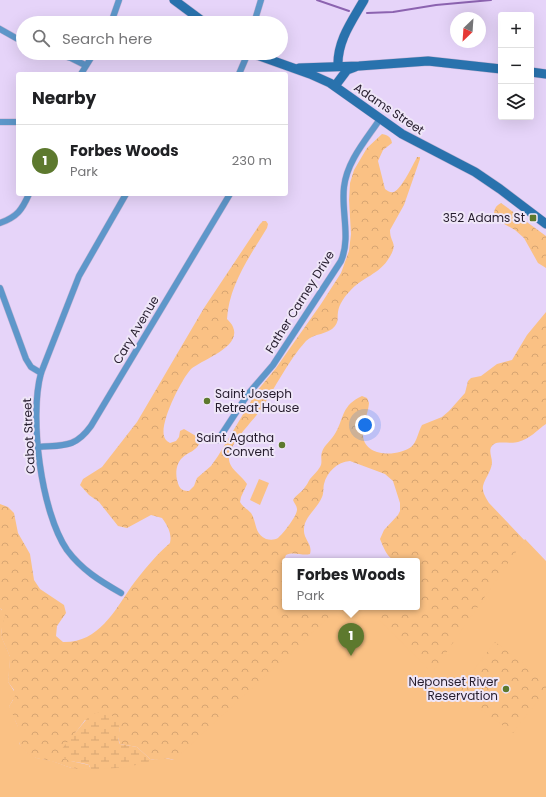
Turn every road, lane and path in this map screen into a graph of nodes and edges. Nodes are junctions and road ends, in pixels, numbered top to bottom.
1 (119, 0) edge
2 (261, 0) edge
3 (364, 0) edge
4 (178, 1) edge
5 (113, 16) edge
6 (196, 16) edge
7 (256, 16) edge
8 (0, 29) edge
9 (16, 38) edge
10 (75, 60) edge
11 (89, 60) edge
12 (245, 60) edge
13 (271, 60) edge
14 (85, 65) junction
15 (289, 66) junction
16 (338, 66) junction
17 (359, 66) junction
18 (498, 68) edge
19 (82, 72) edge
20 (240, 72) edge
21 (534, 72) edge
22 (546, 74) edge
23 (335, 86) junction
24 (380, 120) junction
25 (0, 122) edge
26 (16, 122) edge
27 (28, 196) edge
28 (125, 196) edge
29 (229, 196) edge
30 (0, 223) edge
31 (546, 224) edge
32 (0, 288) edge
33 (41, 373) junction
34 (218, 440) dead end
35 (39, 447) junction
36 (121, 593) dead end

1 - 5 street
2 - 7 street
3 - 16 main road
4 - 6 main road
8 - 9 street
10 - 14 street
11 - 14 street
12 - 20 street
13 - 15 main road, Adams Street
14 - 19 street
15 - 16 main road
15 - 23 main road, Adams Street
16 - 17 main road
17 - 18 main road
17 - 23 main road
21 - 22 main road
23 - 24 main road, Adams Street
24 - 31 main road, Adams Street
24 - 34 street, Father Carney Drive
25 - 26 street
27 - 30 street
28 - 33 street, Cabot Street
29 - 35 street, Cary Avenue
32 - 33 street
33 - 35 street, Cabot Street
35 - 36 street, Cabot Street

